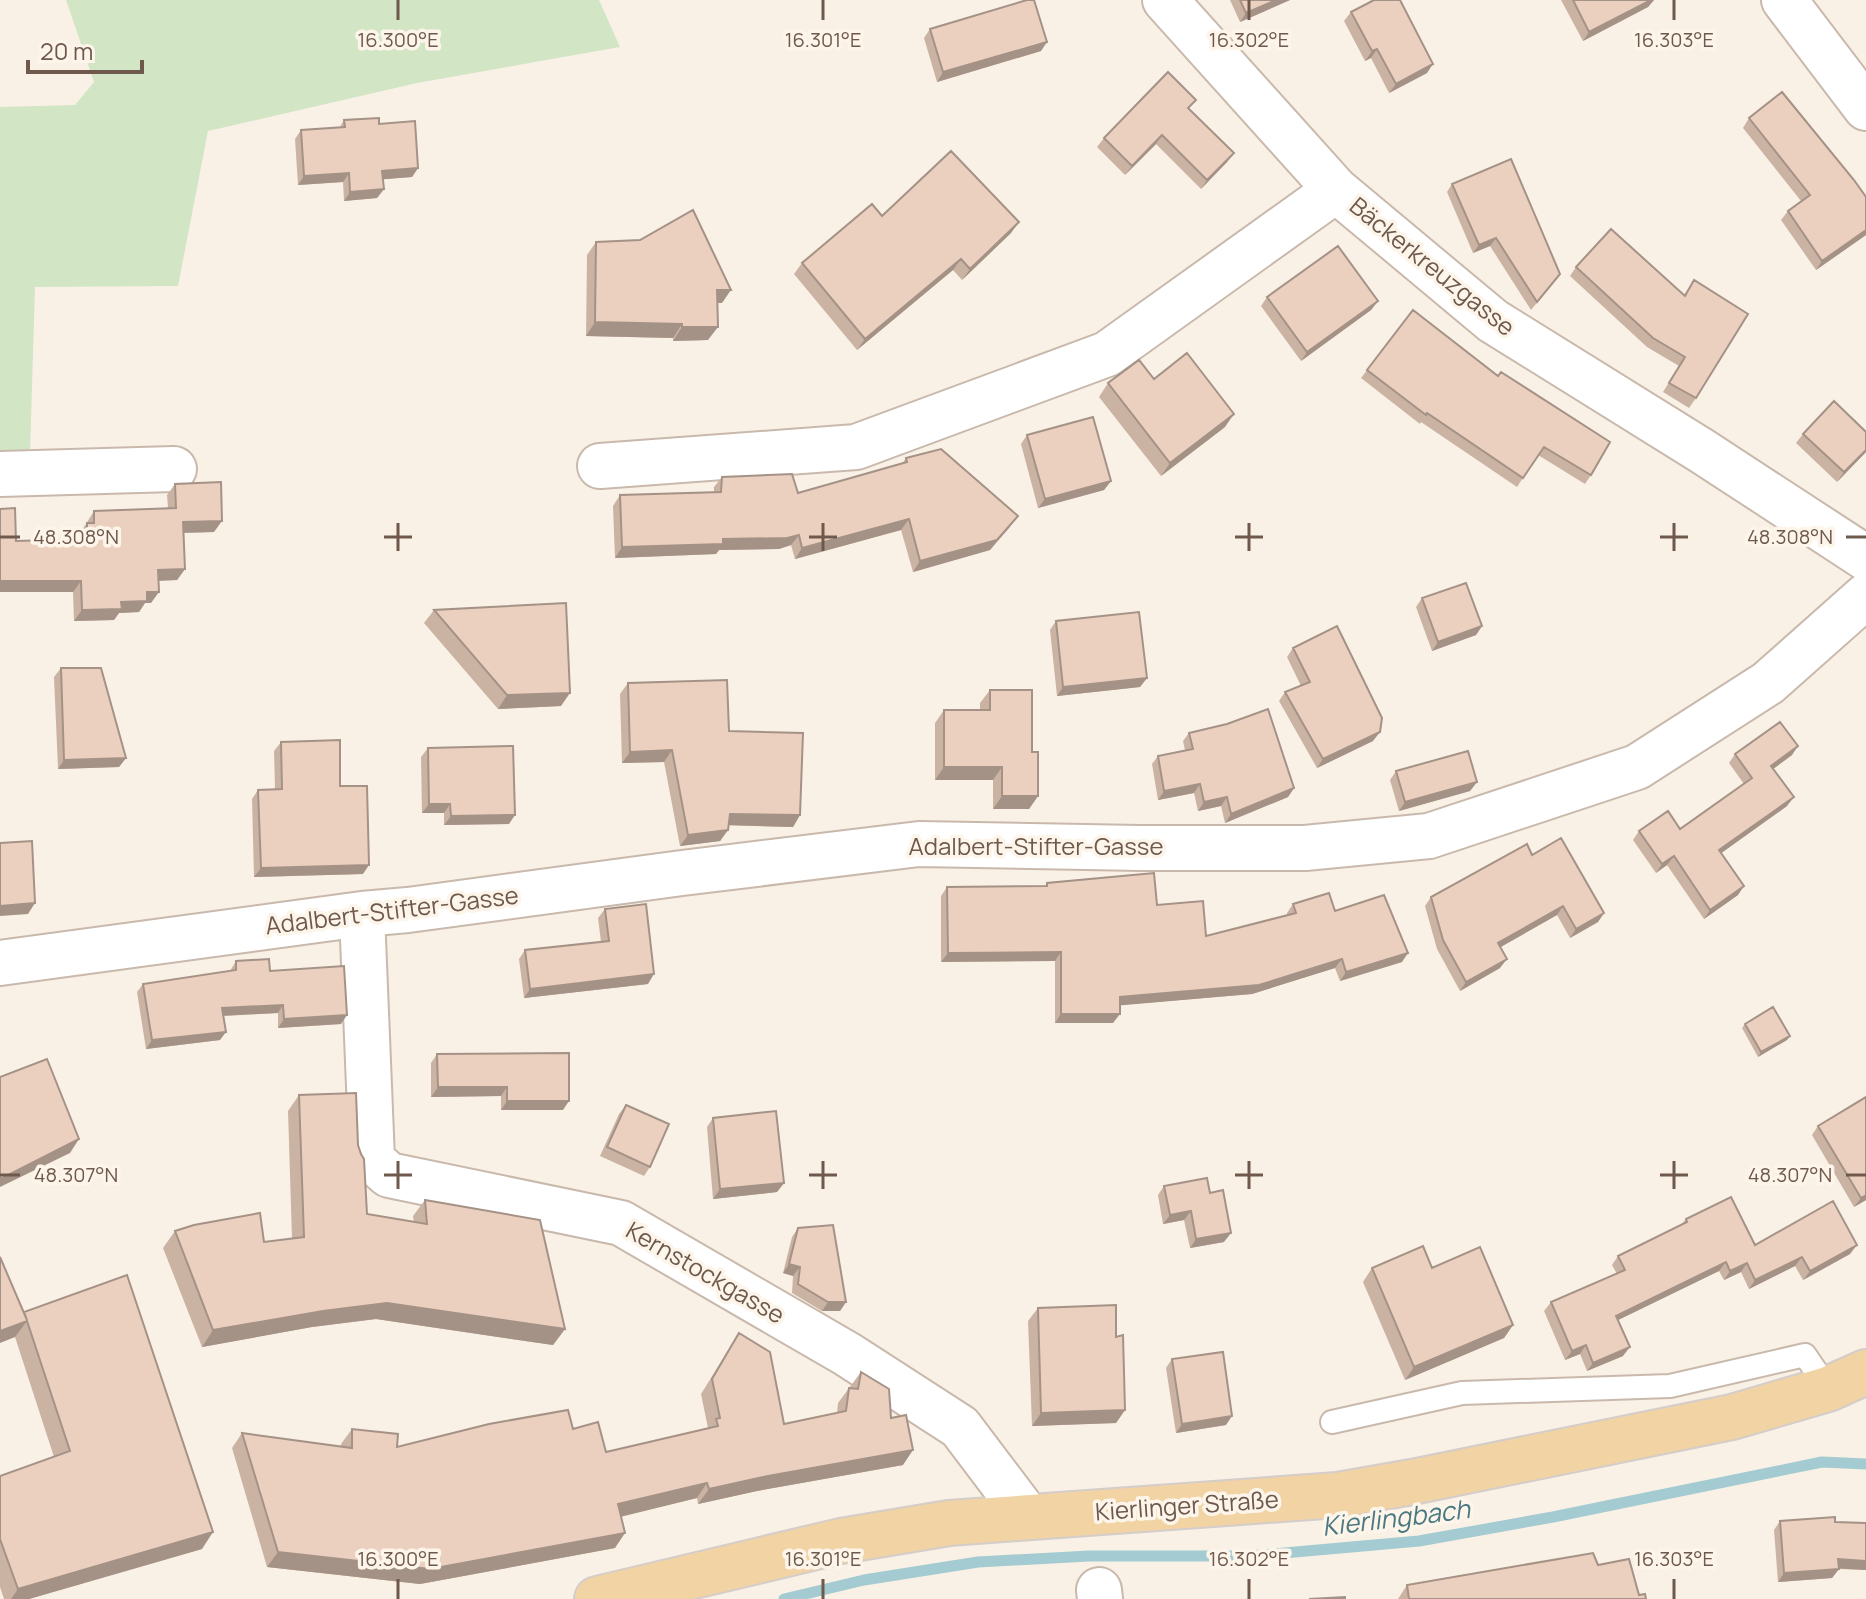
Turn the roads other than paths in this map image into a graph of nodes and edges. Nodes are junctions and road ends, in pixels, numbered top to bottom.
1 (1165, 0) edge
2 (1784, 0) edge
3 (1866, 108) edge
4 (1336, 190) junction
5 (600, 466) dead end
6 (174, 469) dead end
7 (0, 474) edge
8 (1866, 558) edge
9 (1866, 596) edge
10 (362, 914) junction
11 (0, 963) edge
12 (1847, 1381) edge
13 (1332, 1422) dead end
14 (1028, 1517) junction
15 (597, 1599) edge

1 - 4 street, Bäckerkreuzgasse
2 - 3 street
4 - 5 street
4 - 8 street, Bäckerkreuzgasse
6 - 7 street
9 - 10 street, Adalbert-Stifter-Gasse
10 - 11 street, Adalbert-Stifter-Gasse
10 - 14 street, Kernstockgasse
12 - 13 lane
12 - 14 main road, Kierlinger Straße
14 - 15 main road, Kierlinger Straße

